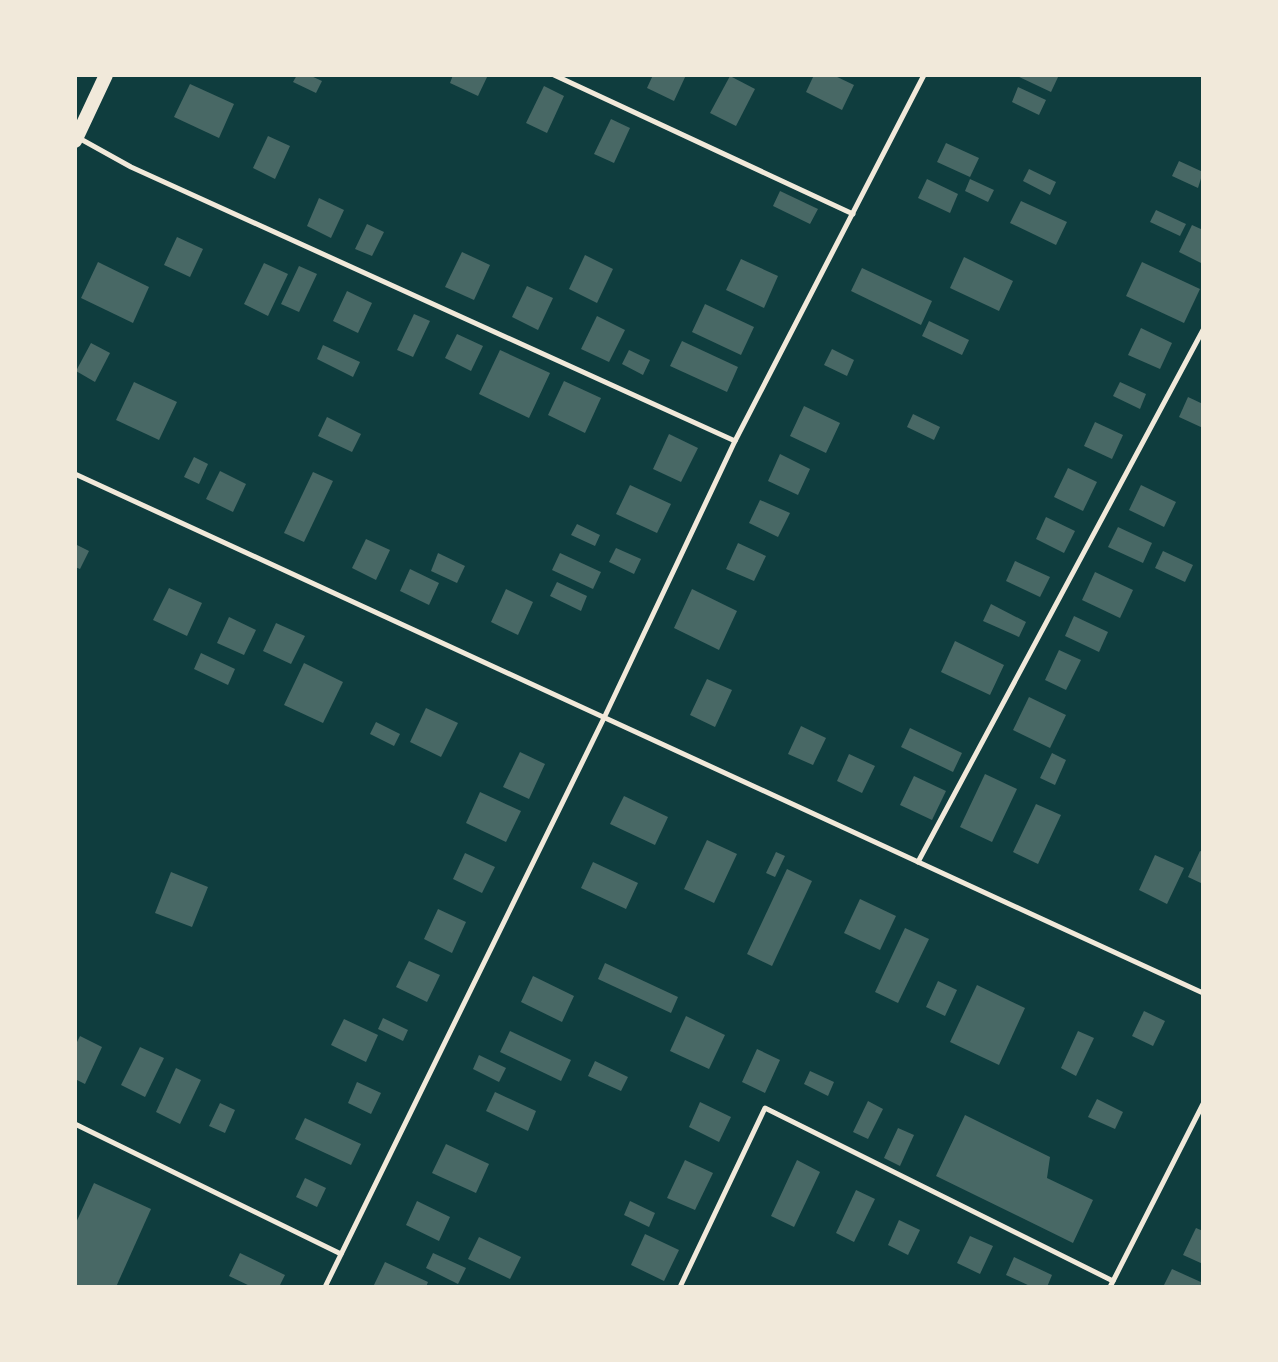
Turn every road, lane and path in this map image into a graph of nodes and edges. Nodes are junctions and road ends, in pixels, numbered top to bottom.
1 (106, 75) edge
2 (554, 75) edge
3 (924, 75) edge
4 (76, 139) edge
5 (853, 214) junction
6 (1203, 330) edge
7 (735, 441) junction
8 (75, 474) edge
9 (604, 718) junction
10 (918, 862) junction
11 (1203, 993) edge
12 (1203, 1104) edge
13 (75, 1124) edge
14 (341, 1254) junction
15 (1111, 1284) edge
16 (325, 1287) edge
17 (680, 1287) edge

1 - 4 main road
2 - 5 lane
3 - 5 lane
4 - 7 lane
5 - 7 lane
6 - 10 lane
7 - 9 lane
8 - 9 lane
9 - 10 lane
9 - 14 lane
10 - 11 lane
12 - 15 lane
13 - 14 lane
14 - 16 lane
15 - 17 lane

